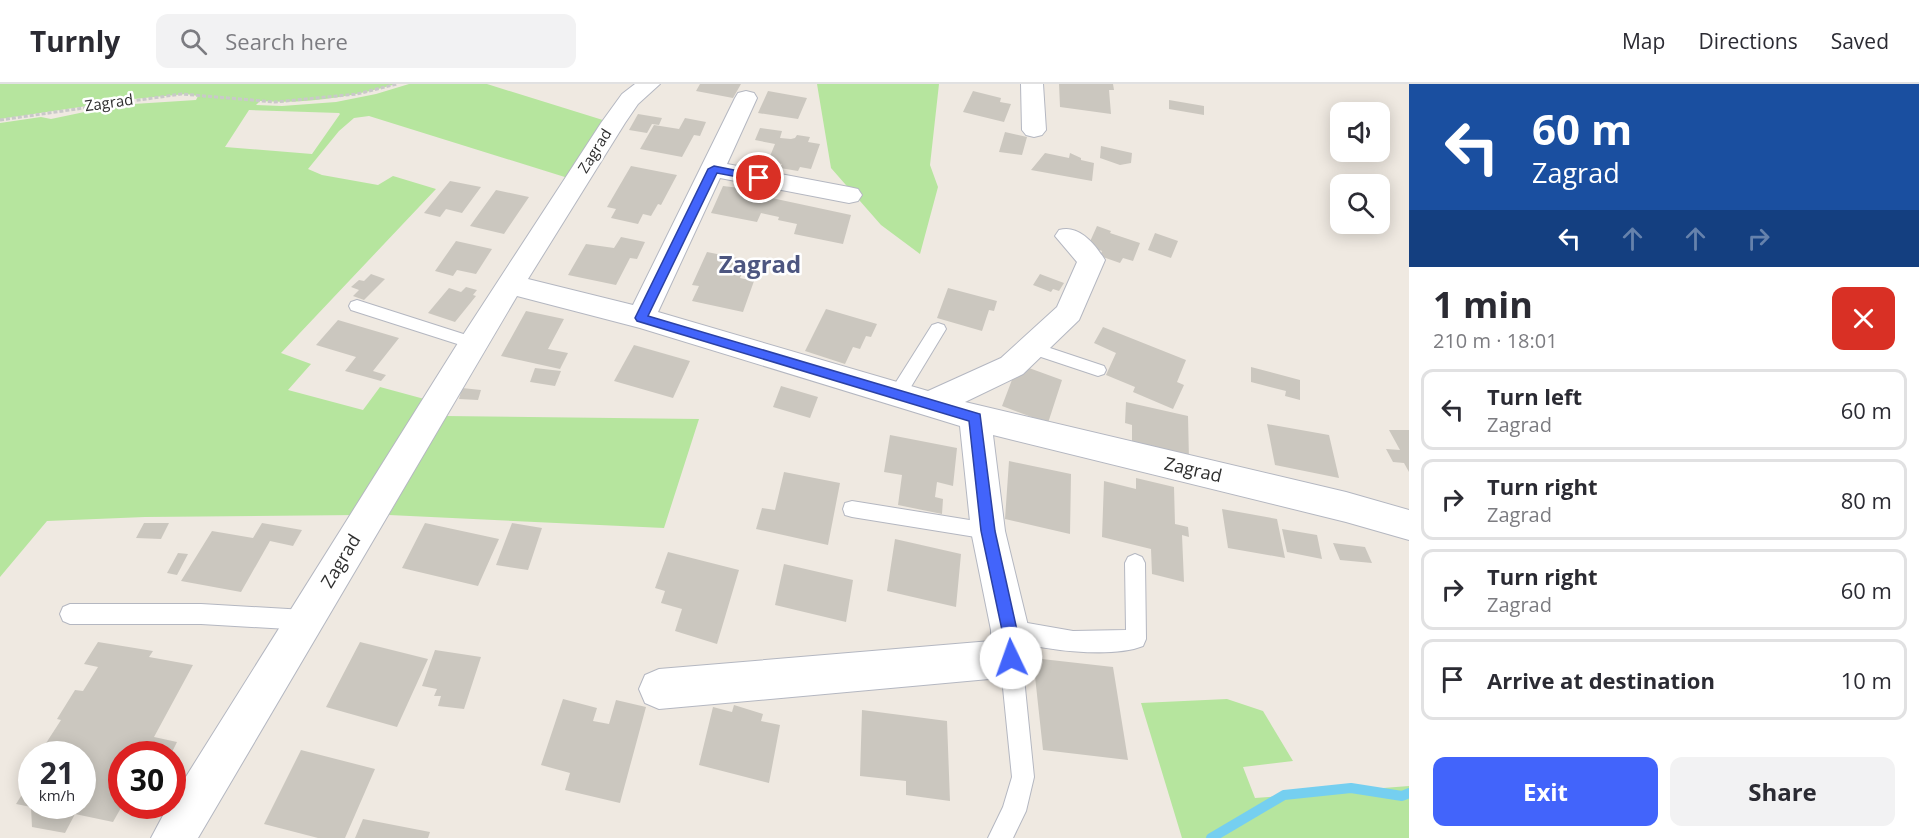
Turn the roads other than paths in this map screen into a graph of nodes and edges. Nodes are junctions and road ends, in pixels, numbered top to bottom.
1 (649, 84) edge
2 (1032, 84) edge
3 (746, 98) dead end
4 (1034, 130) dead end
5 (714, 169) junction
6 (849, 195) dead end
7 (1068, 236) dead end
8 (511, 285) junction
9 (357, 306) dead end
10 (641, 318) junction
11 (938, 329) dead end
12 (473, 343) junction
13 (1032, 348) junction
14 (1098, 370) dead end
15 (897, 395) junction
16 (929, 404) junction
17 (975, 418) junction
18 (852, 510) dead end
19 (1409, 525) edge
20 (988, 531) junction
21 (1135, 563) dead end
22 (70, 614) dead end
23 (305, 620) junction
24 (1010, 644) junction
25 (659, 689) dead end
26 (173, 838) edge
27 (1000, 838) edge

1 - 8 street, Zagrad
2 - 4 street
3 - 5 street
5 - 6 street
5 - 10 street
7 - 13 street
8 - 10 street, Zagrad
8 - 12 street, Zagrad
9 - 12 lane
10 - 15 street, Zagrad
11 - 15 lane
12 - 23 street, Zagrad
13 - 14 lane
13 - 16 street
15 - 16 street, Zagrad
16 - 17 street, Zagrad
17 - 19 street, Zagrad
17 - 20 street
18 - 20 lane
20 - 24 street
21 - 24 lane
22 - 23 lane
23 - 26 street, Zagrad
24 - 25 street
24 - 27 lane

